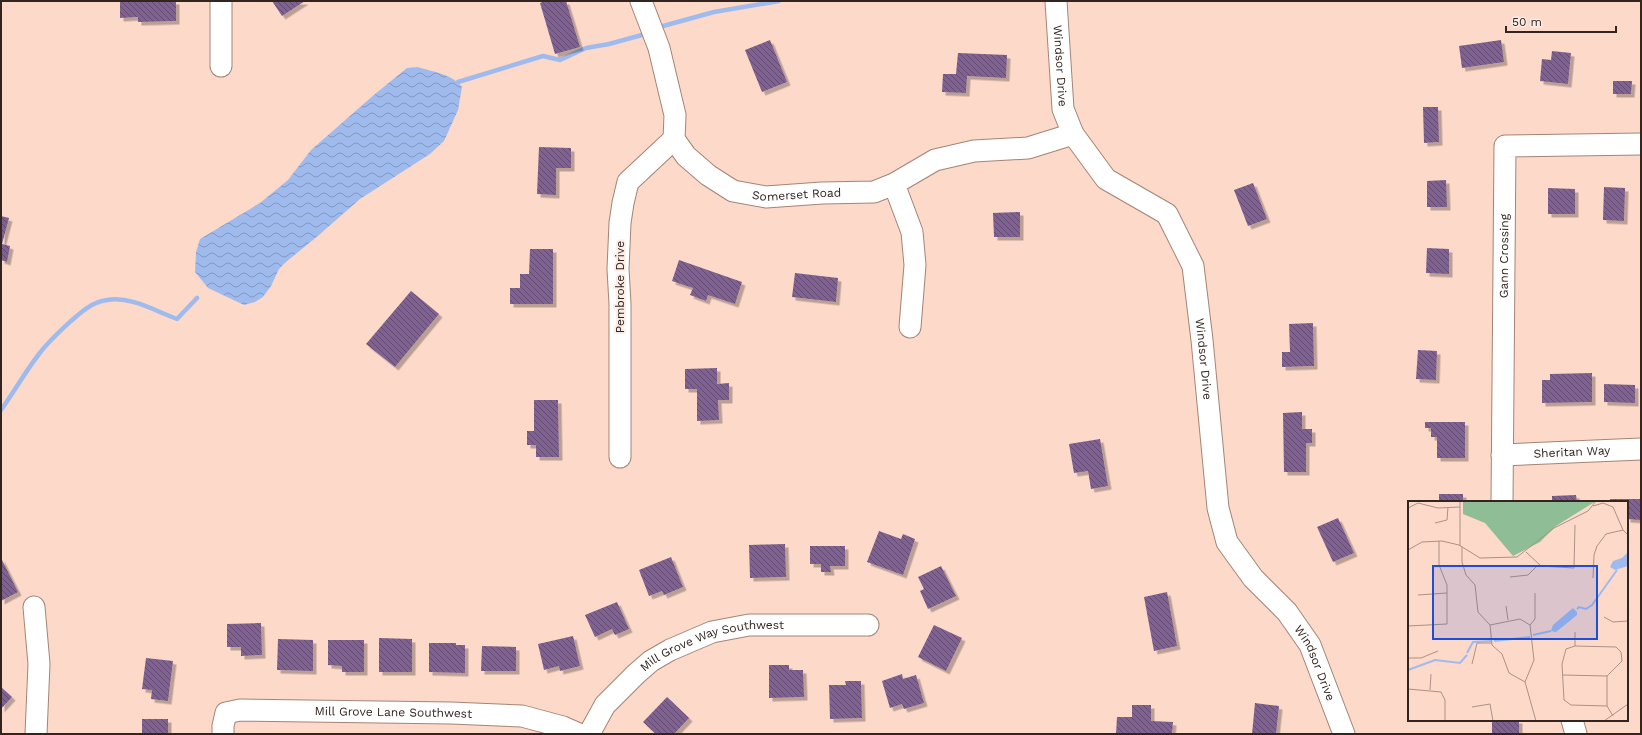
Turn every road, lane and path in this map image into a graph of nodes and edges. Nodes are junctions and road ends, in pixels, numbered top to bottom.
1 (221, 1) edge
2 (641, 1) edge
3 (1056, 1) edge
4 (221, 66) dead end
5 (1073, 134) junction
6 (674, 139) junction
7 (1641, 144) edge
8 (894, 184) junction
9 (910, 327) dead end
10 (1641, 448) edge
11 (1502, 455) junction
12 (620, 456) dead end
13 (1502, 501) edge
14 (34, 607) dead end
15 (868, 625) dead end
16 (1572, 721) edge
17 (36, 734) edge
18 (223, 734) edge
19 (579, 734) edge
20 (589, 734) edge
21 (1344, 734) edge
22 (1576, 734) edge

1 - 4 street
2 - 6 street
3 - 5 street, Windsor Drive
5 - 8 street, Somerset Road
5 - 21 street, Windsor Drive
6 - 8 street, Somerset Road
6 - 12 street, Pembroke Drive
7 - 11 street, Gann Crossing
8 - 9 street
10 - 11 street, Sheritan Way
11 - 13 street, Gann Crossing
14 - 17 street
15 - 20 street, Mill Grove Way Southwest
16 - 22 street
18 - 19 street, Mill Grove Lane Southwest

